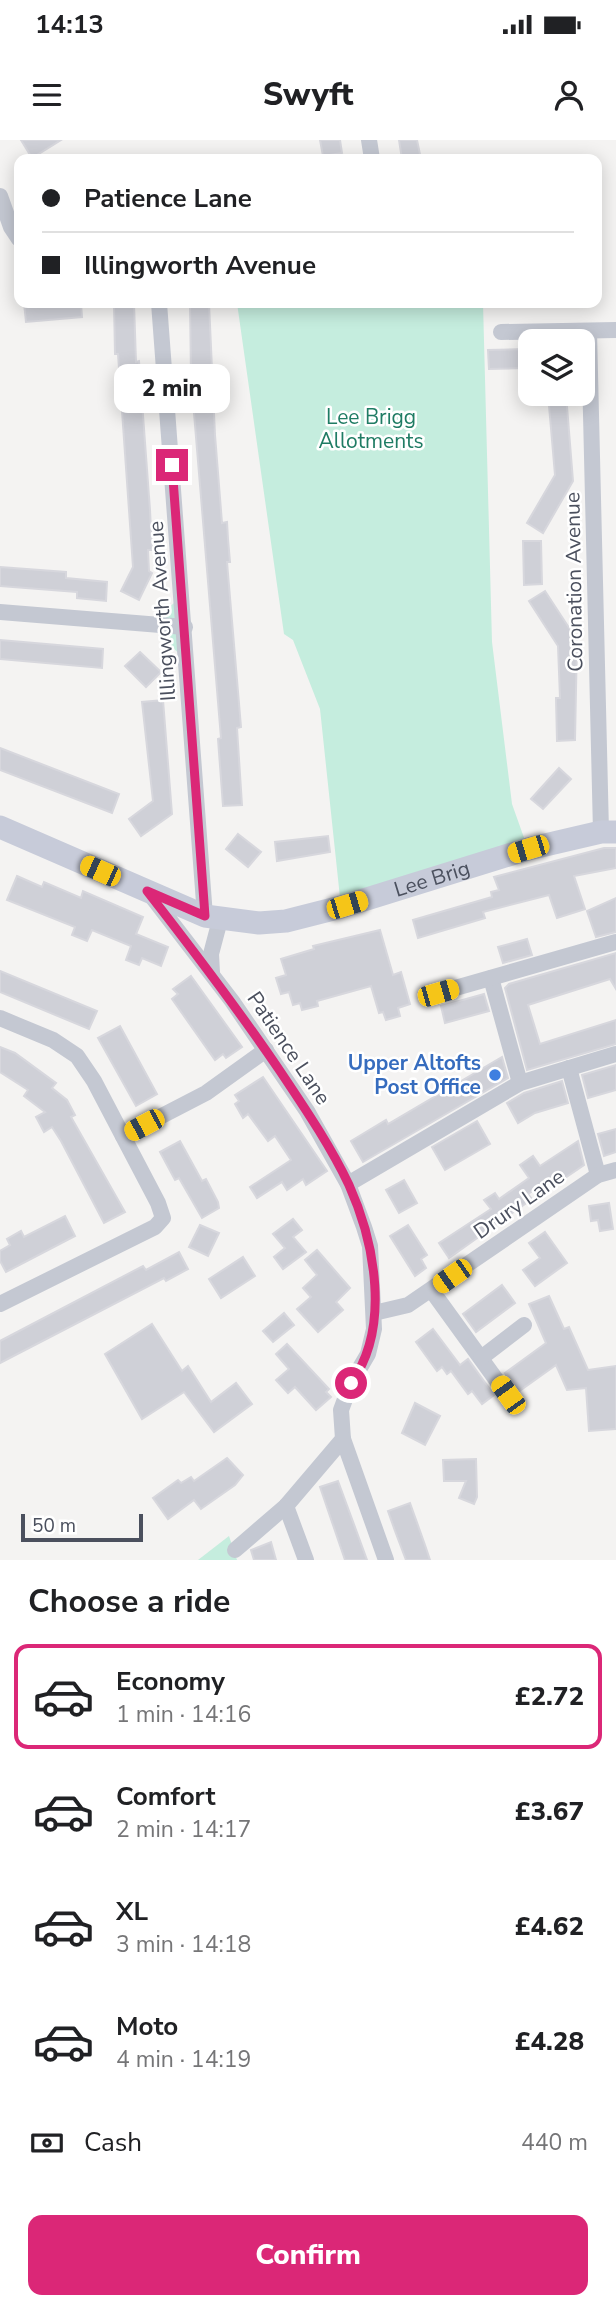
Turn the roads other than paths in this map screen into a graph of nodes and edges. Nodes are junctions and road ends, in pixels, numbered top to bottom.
1 (0, 196) edge
2 (14, 232) edge
3 (159, 308) edge
4 (616, 330) edge
5 (595, 331) edge
6 (502, 332) dead end
7 (518, 332) edge
8 (592, 406) edge
9 (0, 612) edge
10 (185, 627) junction
11 (0, 827) edge
12 (608, 832) edge
13 (147, 891) junction
14 (213, 918) junction
15 (616, 942) edge
16 (212, 973) junction
17 (491, 978) junction
18 (438, 993) dead end
19 (0, 1018) edge
20 (266, 1050) junction
21 (616, 1054) edge
22 (569, 1068) junction
23 (520, 1083) junction
24 (123, 1136) junction
25 (616, 1170) edge
26 (598, 1175) junction
27 (348, 1184) junction
28 (432, 1291) junction
29 (0, 1304) edge
30 (374, 1313) junction
31 (524, 1325) dead end
32 (481, 1358) junction
33 (508, 1395) dead end
34 (343, 1439) junction
35 (286, 1506) junction
36 (235, 1550) dead end
37 (306, 1560) edge
38 (386, 1560) edge

1 - 2 street
3 - 10 street, Illingworth Avenue
4 - 5 street
6 - 7 street
8 - 12 street, Coronation Avenue
9 - 10 street
10 - 14 street, Illingworth Avenue
11 - 13 street, Lee Brig
12 - 14 street, Lee Brig
13 - 14 street, Lee Brig
13 - 16 street, Patience Lane
14 - 16 street
15 - 17 street
16 - 20 street, Patience Lane
17 - 18 street
17 - 23 street
19 - 24 street
20 - 24 street
20 - 27 street, Patience Lane
21 - 22 street
22 - 23 street
22 - 26 street
23 - 27 street
24 - 29 street
25 - 26 street, Drury Lane
26 - 28 street, Drury Lane
27 - 30 street, Patience Lane
28 - 30 street, Drury Lane
28 - 32 street
30 - 34 street, Patience Lane
31 - 32 street
32 - 33 street
34 - 35 street
34 - 38 street, Patience Lane
35 - 36 street
35 - 37 street

